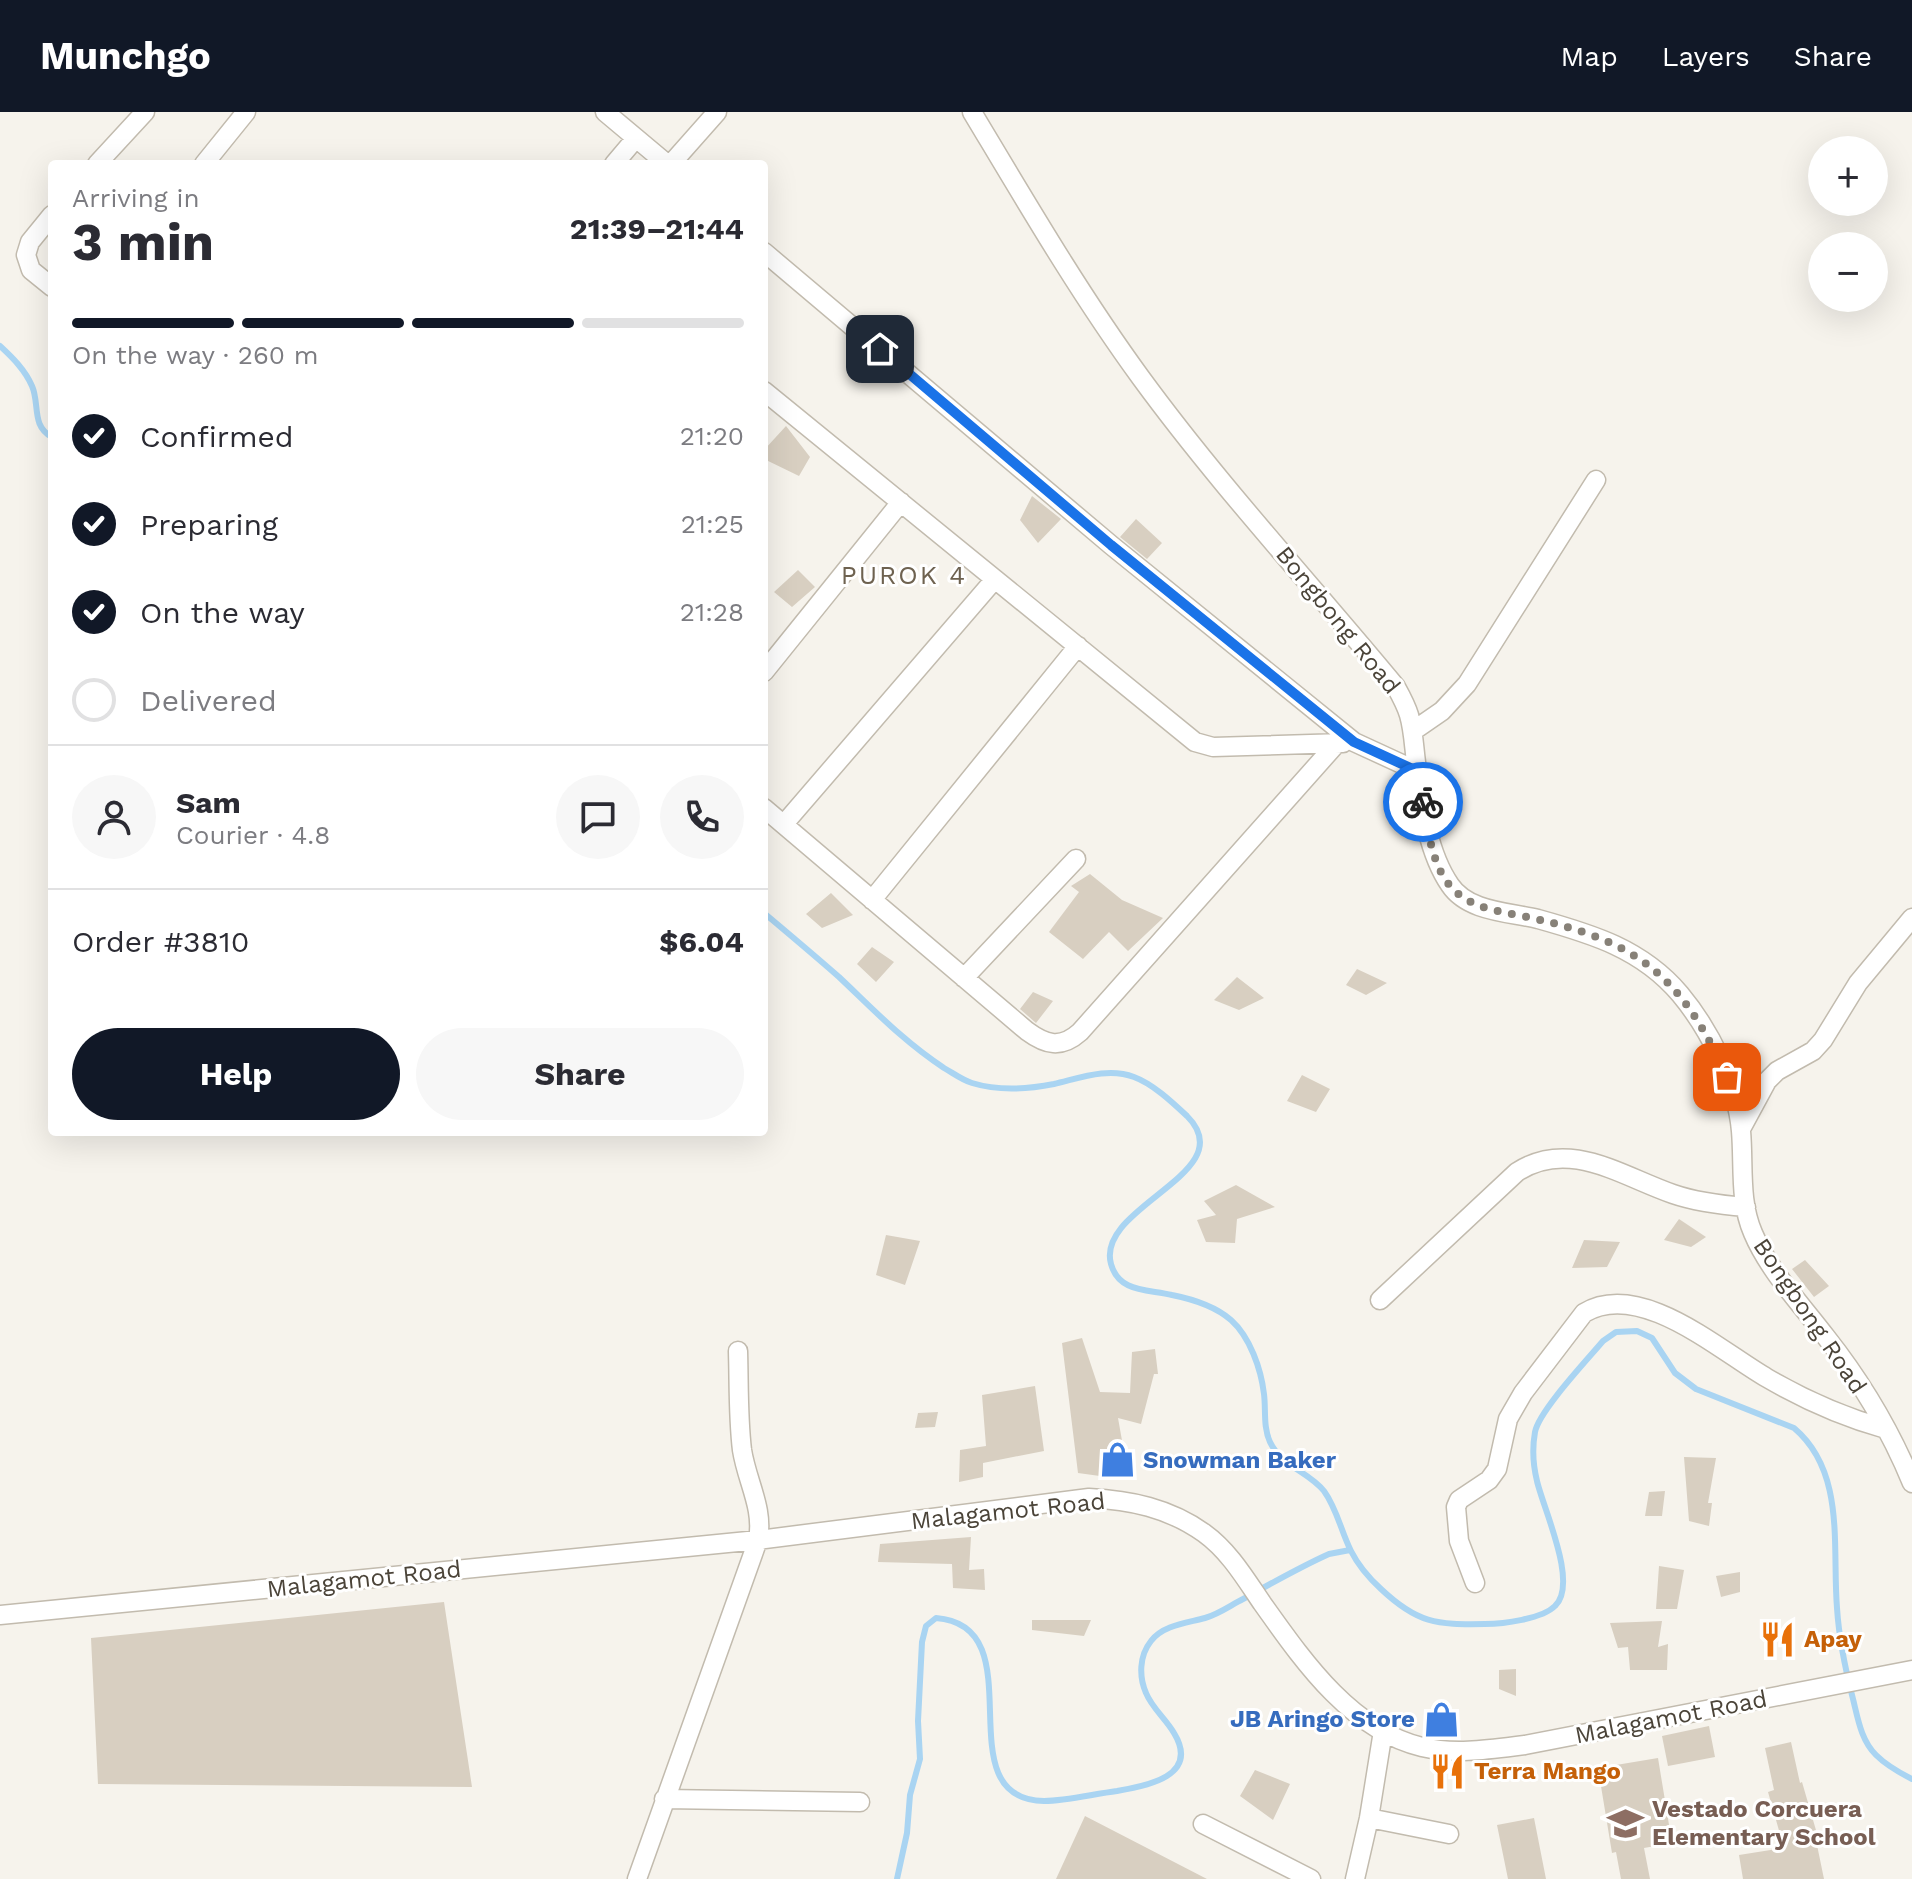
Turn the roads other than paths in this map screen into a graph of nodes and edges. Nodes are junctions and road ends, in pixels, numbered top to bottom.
1 (145, 112) edge
2 (246, 112) edge
3 (605, 112) edge
4 (717, 112) edge
5 (972, 112) edge
6 (636, 138) junction
7 (101, 160) edge
8 (215, 160) edge
9 (617, 160) edge
10 (664, 160) edge
11 (673, 160) edge
12 (48, 220) edge
13 (768, 255) edge
14 (48, 284) edge
15 (768, 394) edge
16 (1596, 480) dead end
17 (901, 502) junction
18 (995, 579) junction
19 (1078, 646) junction
20 (768, 667) edge
21 (1413, 731) junction
22 (1346, 742) junction
23 (1417, 771) junction
24 (768, 811) edge
25 (784, 824) junction
26 (1076, 859) dead end
27 (872, 900) junction
28 (1912, 918) edge
29 (964, 978) junction
30 (1741, 1129) junction
31 (1746, 1207) junction
32 (1380, 1300) dead end
33 (738, 1351) dead end
34 (1886, 1429) junction
35 (1912, 1483) edge
36 (758, 1540) junction
37 (1475, 1583) dead end
38 (0, 1615) edge
39 (1912, 1670) edge
40 (1383, 1731) junction
41 (664, 1799) junction
42 (860, 1802) dead end
43 (1369, 1818) junction
44 (1203, 1824) dead end
45 (1449, 1834) dead end
46 (637, 1879) edge
47 (1311, 1879) edge
48 (1355, 1879) edge

1 - 7 street
2 - 8 street
3 - 6 street
4 - 11 street
5 - 21 street, Bongbong Road
6 - 9 street
6 - 10 street
12 - 14 street
13 - 22 street
15 - 17 street
16 - 21 street
17 - 18 street
17 - 20 street
18 - 19 street
18 - 25 street
19 - 22 street
19 - 27 street
21 - 23 street, Bongbong Road
22 - 23 street
22 - 29 street
23 - 30 street, Bongbong Road
24 - 25 street
25 - 27 street
26 - 29 street
27 - 29 street
28 - 30 street
30 - 31 street, Bongbong Road
31 - 32 street
31 - 34 street, Bongbong Road
33 - 36 street
34 - 35 street, Bongbong Road
34 - 37 street
36 - 38 street, Malagamot Road
36 - 40 street, Malagamot Road
36 - 41 street
39 - 40 street, Malagamot Road
40 - 43 street
41 - 42 street
41 - 46 street
43 - 45 street
43 - 48 street
44 - 47 street

